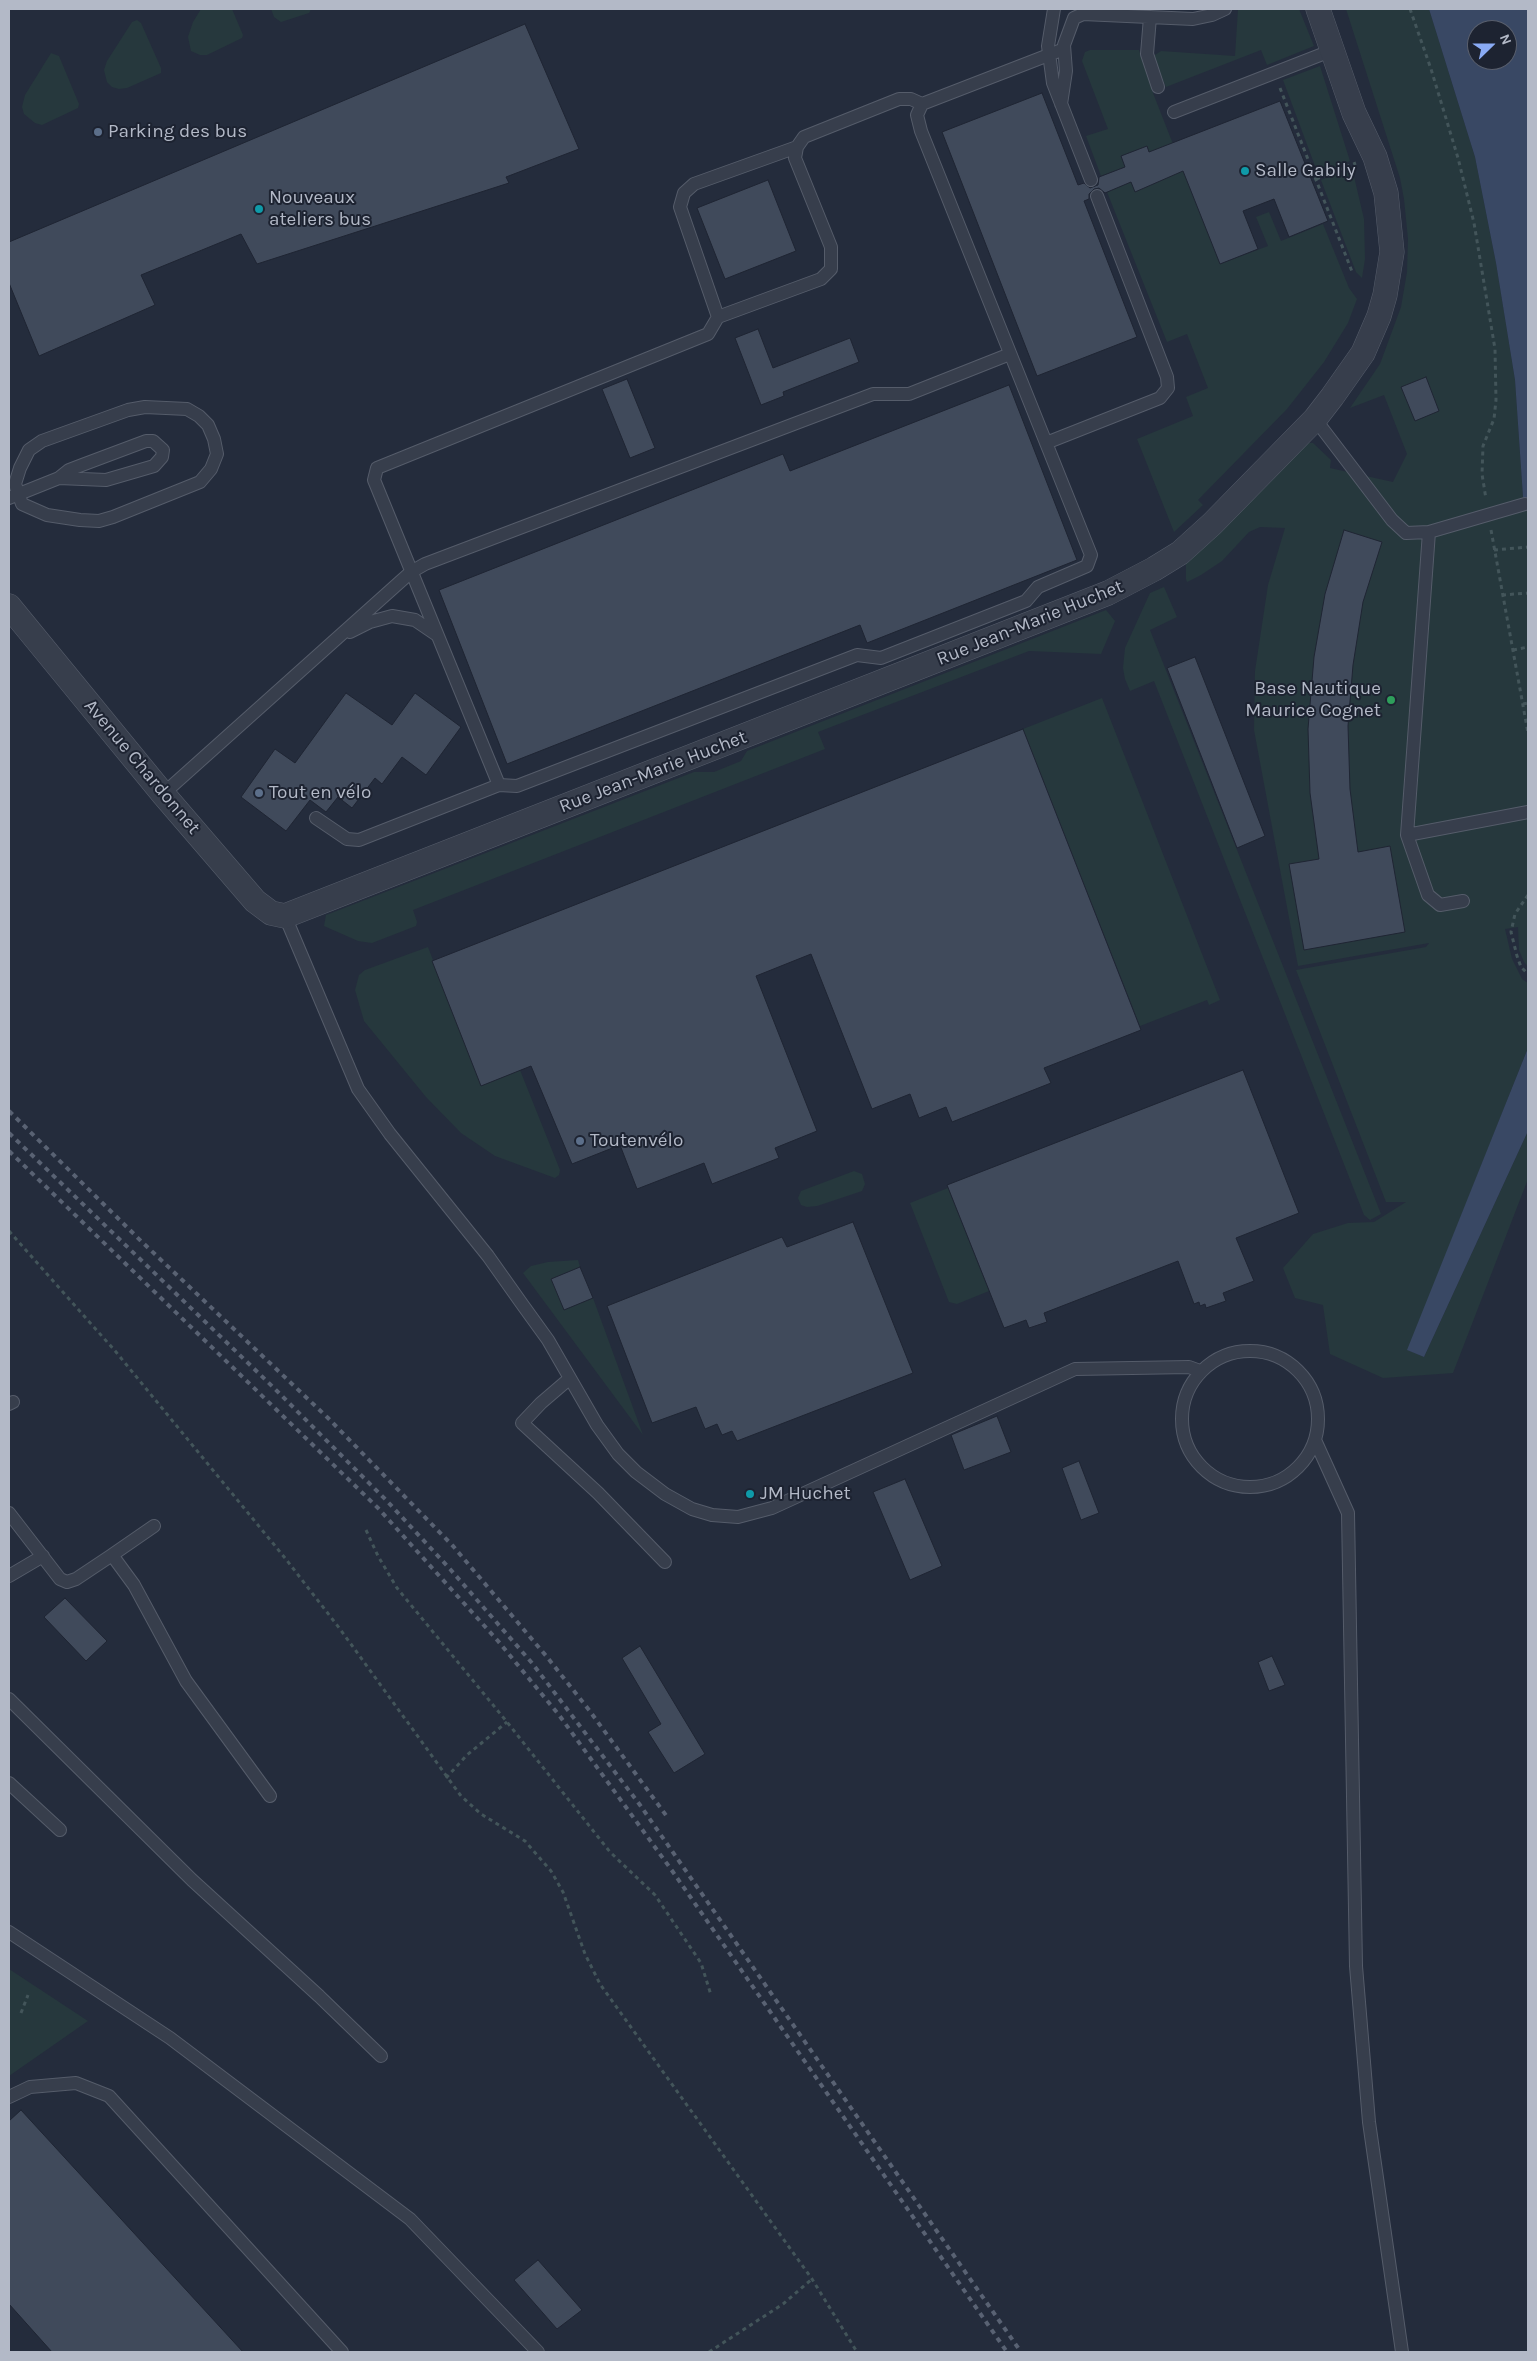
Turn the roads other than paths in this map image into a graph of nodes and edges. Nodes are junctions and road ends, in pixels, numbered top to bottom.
1 (1054, 9) edge
2 (1225, 9) edge
3 (1318, 9) edge
4 (1150, 17) junction
5 (1064, 49) junction
6 (1333, 50) junction
7 (1050, 55) junction
8 (1158, 87) dead end
9 (922, 104) junction
10 (1062, 104) junction
11 (1174, 112) dead end
12 (797, 147) junction
13 (1091, 180) dead end
14 (1097, 196) dead end
15 (718, 317) junction
16 (1010, 354) junction
17 (1315, 419) junction
18 (1046, 443) junction
19 (59, 478) junction
20 (14, 496) edge
21 (1525, 504) dead end
22 (1429, 532) junction
23 (411, 572) junction
24 (9, 606) edge
25 (438, 636) junction
26 (337, 638) junction
27 (499, 785) junction
28 (163, 794) junction
29 (1528, 812) edge
30 (316, 818) dead end
31 (1407, 835) junction
32 (1463, 901) dead end
33 (285, 916) junction
34 (1200, 1371) junction
35 (569, 1379) junction
36 (1315, 1440) junction
37 (9, 1513) edge
38 (154, 1526) dead end
39 (112, 1555) junction
40 (43, 1556) junction
41 (665, 1562) dead end
42 (9, 1576) edge
43 (9, 1698) edge
44 (9, 1783) edge
45 (270, 1796) dead end
46 (60, 1830) dead end
47 (9, 1932) edge
48 (381, 2056) dead end
49 (9, 2097) edge
50 (342, 2352) edge
51 (538, 2352) edge
52 (1402, 2352) edge

1 - 7 lane
2 - 4 lane
3 - 6 street, Rue Jean-Marie Huchet
4 - 5 lane
4 - 8 lane
5 - 7 lane
5 - 10 lane
6 - 11 lane
6 - 17 street, Rue Jean-Marie Huchet
7 - 9 lane
7 - 10 lane
9 - 12 lane
9 - 16 lane
10 - 13 lane
12 - 15 lane
12 - 15 lane
14 - 18 lane
15 - 23 lane
16 - 18 lane
16 - 23 lane
17 - 22 lane
17 - 33 street, Rue Jean-Marie Huchet
18 - 27 lane
19 - 19 lane
19 - 20 lane
20 - 20 lane
21 - 22 lane
22 - 31 lane
23 - 25 lane
23 - 26 lane
24 - 28 street, Avenue Chardonnet
25 - 26 lane
25 - 27 lane
26 - 28 lane
27 - 30 lane
28 - 33 street, Avenue Chardonnet
29 - 31 lane
31 - 32 lane
33 - 35 lane
34 - 35 lane
34 - 36 lane
34 - 36 lane
35 - 41 lane
36 - 52 lane
37 - 40 lane
38 - 39 lane
39 - 40 lane
39 - 45 lane
40 - 42 lane
43 - 48 lane
44 - 46 lane
47 - 51 lane
49 - 50 lane

